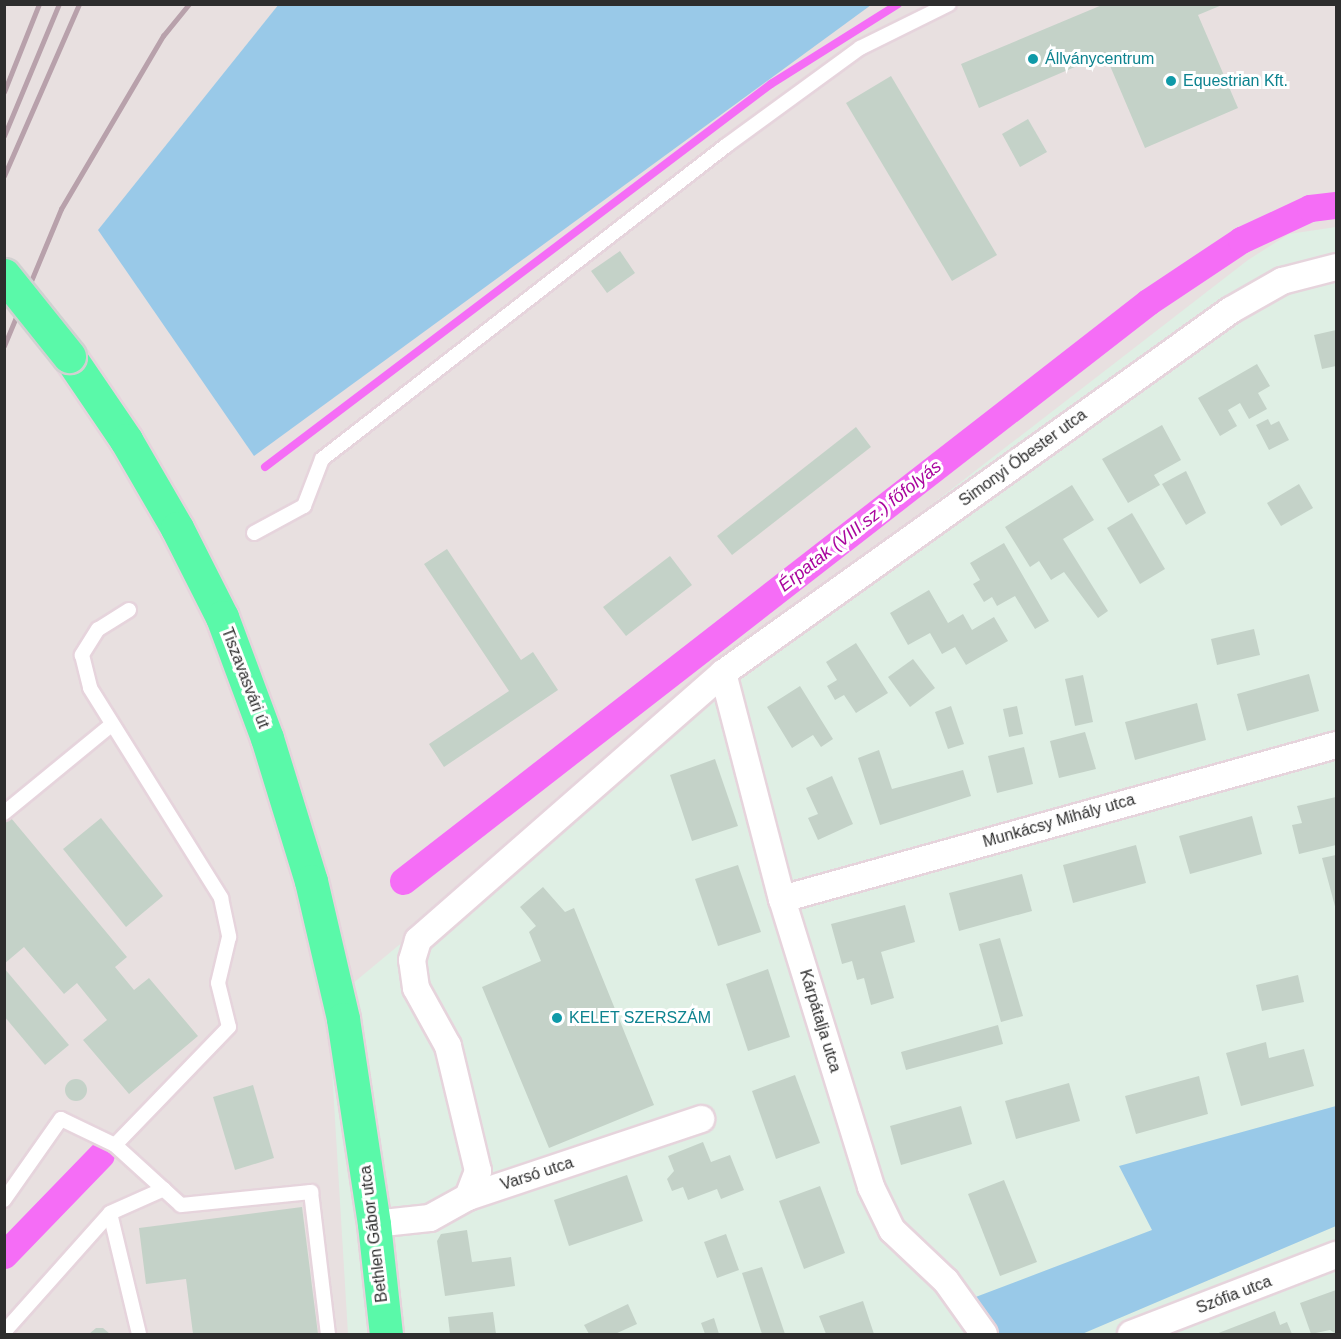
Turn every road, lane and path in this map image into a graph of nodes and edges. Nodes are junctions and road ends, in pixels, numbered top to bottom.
1 (949, 4) edge
2 (1336, 267) edge
3 (4, 275) edge
4 (254, 533) dead end
5 (129, 610) dead end
6 (723, 673) junction
7 (111, 725) junction
8 (1336, 745) edge
9 (4, 813) edge
10 (782, 899) junction
11 (701, 1119) dead end
12 (361, 1134) joint
13 (115, 1145) junction
14 (164, 1190) junction
15 (468, 1197) junction
16 (4, 1200) edge
17 (110, 1213) junction
18 (374, 1224) junction
19 (1336, 1255) edge
20 (4, 1332) edge
21 (139, 1335) edge
22 (328, 1335) edge
23 (386, 1335) edge
24 (984, 1335) edge
25 (1131, 1335) edge

1 - 4 lane
2 - 6 street, Simonyi Óbester utca
3 - 12 main road, Tiszavasvári út, bridge
5 - 7 lane
6 - 10 street, Kárpátalja utca
6 - 15 street, Simonyi Óbester utca
7 - 9 lane
7 - 13 lane
8 - 10 street, Munkácsy Mihály utca
10 - 24 street, Kárpátalja utca
11 - 15 street, Varsó utca
12 - 18 main road, Bethlen Gábor utca
13 - 14 lane
13 - 16 lane
14 - 17 lane
14 - 22 lane
15 - 18 street, Varsó utca
17 - 20 lane
17 - 21 lane
18 - 23 main road, Bethlen Gábor utca
19 - 25 street, Szófia utca

